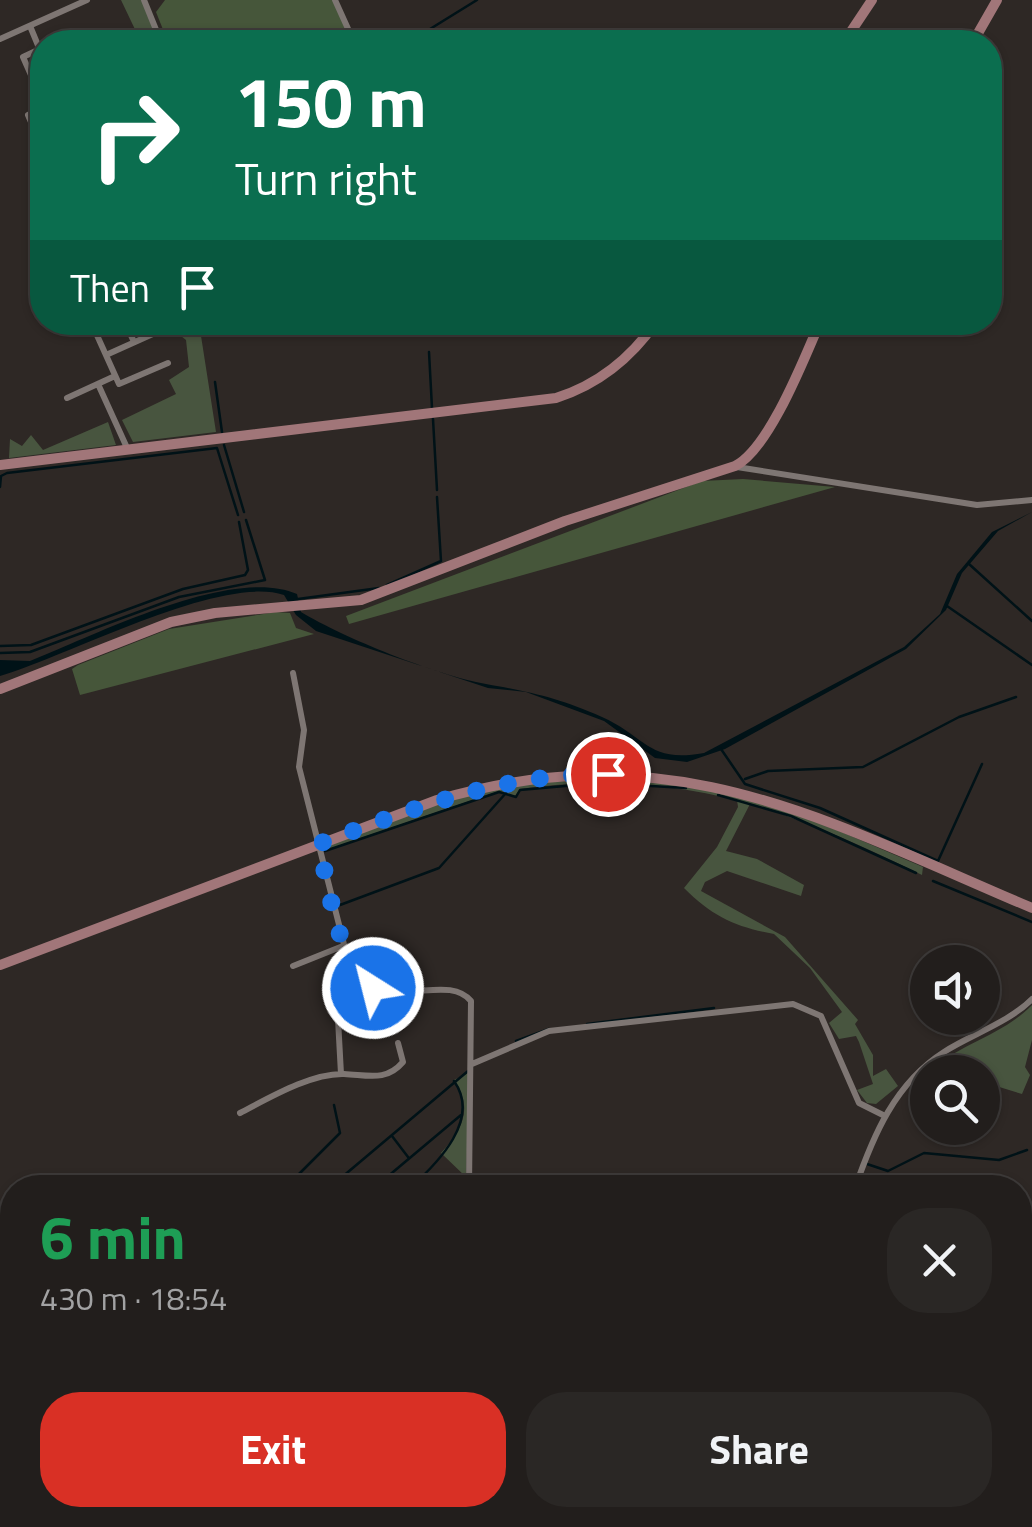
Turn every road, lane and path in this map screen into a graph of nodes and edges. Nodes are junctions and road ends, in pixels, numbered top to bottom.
1 (86, 0) edge
2 (155, 0) edge
3 (335, 0) edge
4 (872, 0) edge
5 (997, 0) edge
6 (146, 3) edge
7 (30, 26) junction
8 (32, 30) edge
9 (156, 30) edge
10 (349, 30) edge
11 (852, 30) edge
12 (980, 30) edge
13 (0, 39) edge
14 (97, 335) edge
15 (131, 335) edge
16 (149, 335) edge
17 (646, 335) edge
18 (814, 335) edge
19 (134, 342) junction
20 (106, 355) junction
21 (168, 363) dead end
22 (116, 376) junction
23 (98, 384) junction
24 (68, 398) dead end
25 (128, 450) junction
26 (0, 465) edge
27 (735, 466) junction
28 (1032, 500) edge
29 (294, 673) dead end
30 (0, 689) edge
31 (318, 844) junction
32 (1032, 908) edge
33 (343, 946) junction
34 (347, 957) junction
35 (0, 964) edge
36 (293, 966) dead end
37 (1032, 1000) edge
38 (398, 1043) dead end
39 (472, 1064) junction
40 (341, 1074) junction
41 (240, 1114) dead end
42 (883, 1115) junction
43 (469, 1175) edge
44 (860, 1175) edge

1 - 7 street
2 - 6 street
3 - 10 street
4 - 11 street
5 - 12 street
6 - 9 street
7 - 8 street
7 - 13 street
14 - 20 street
15 - 19 street
16 - 19 street
17 - 25 street
18 - 27 street
19 - 20 street
20 - 22 street
21 - 22 street
22 - 23 street
23 - 24 street
23 - 25 street
25 - 26 street
27 - 28 street
27 - 30 street
29 - 31 street
31 - 32 street
31 - 33 street
31 - 35 street
33 - 34 street
33 - 36 street
34 - 39 street
34 - 40 street
37 - 42 street
38 - 40 street
39 - 42 street
39 - 43 street
40 - 41 street
42 - 44 street

